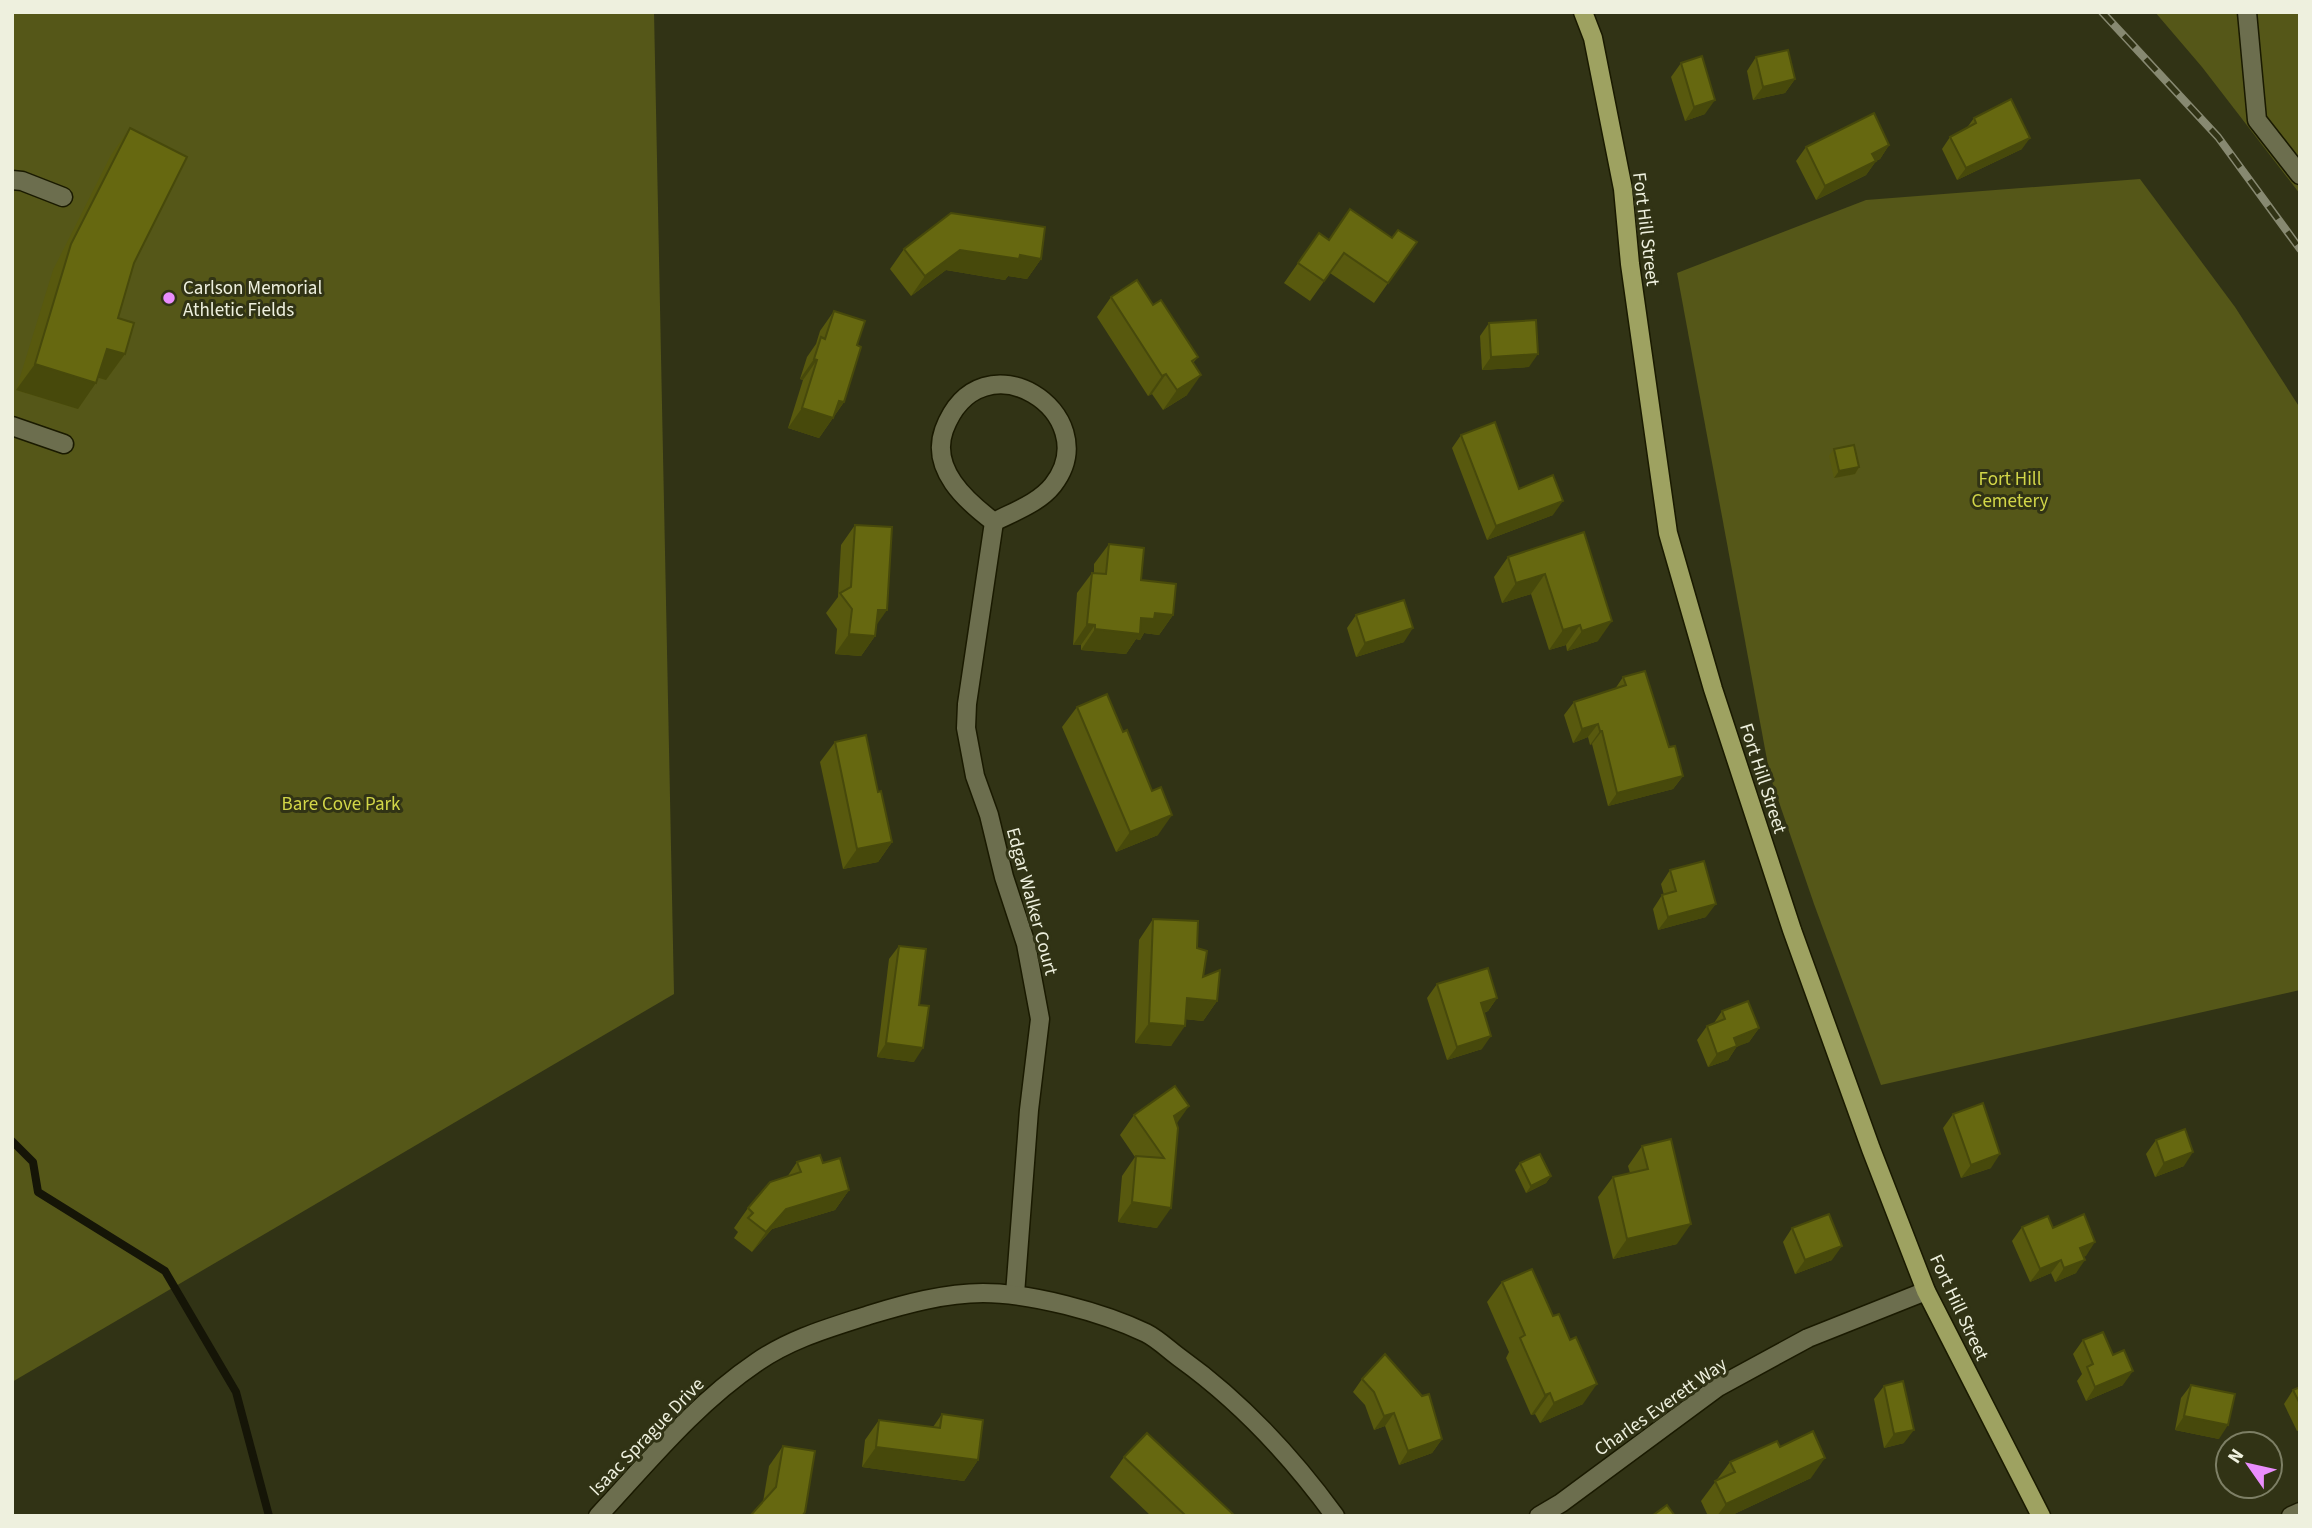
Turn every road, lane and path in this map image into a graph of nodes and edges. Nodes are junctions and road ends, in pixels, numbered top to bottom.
1 (1583, 12) edge
2 (2247, 12) edge
3 (2300, 175) edge
4 (12, 180) edge
5 (63, 197) dead end
6 (12, 426) edge
7 (64, 444) dead end
8 (994, 522) junction
9 (1926, 1291) junction
10 (1015, 1294) junction
11 (2300, 1512) edge
12 (598, 1516) edge
13 (1335, 1516) edge
14 (1539, 1516) edge
15 (2041, 1516) edge
16 (2291, 1516) edge

1 - 9 main road, Fort Hill Street
2 - 3 street
4 - 5 street
6 - 7 street
8 - 8 street
8 - 10 street, Edgar Walker Court
9 - 14 street, Charles Everett Way
9 - 15 main road, Fort Hill Street
10 - 12 street, Isaac Sprague Drive
10 - 13 street, Isaac Sprague Drive
11 - 16 street

